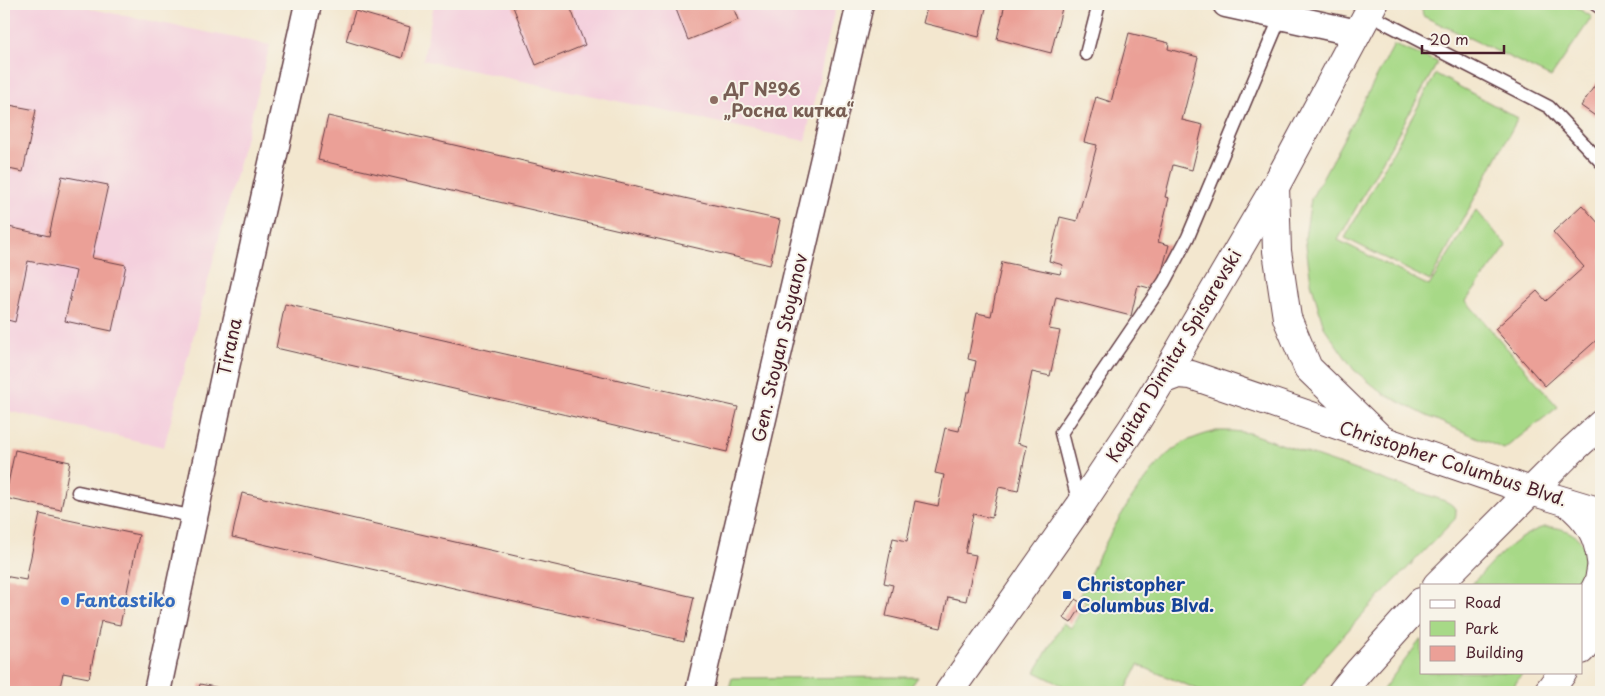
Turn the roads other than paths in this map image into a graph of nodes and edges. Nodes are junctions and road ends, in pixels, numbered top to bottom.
1 (308, 4) edge
2 (860, 4) edge
3 (1099, 4) edge
4 (1226, 4) edge
5 (1595, 4) edge
6 (1601, 8) edge
7 (1281, 16) junction
8 (1366, 17) edge
9 (1086, 54) dead end
10 (1601, 162) edge
11 (1275, 187) junction
12 (1162, 380) junction
13 (1601, 424) edge
14 (1382, 440) junction
15 (1531, 491) junction
16 (78, 492) dead end
17 (1567, 502) junction
18 (1080, 506) junction
19 (1601, 512) edge
20 (195, 517) junction
21 (1601, 561) edge
22 (1601, 569) edge
23 (1437, 584) edge
24 (1420, 603) edge
25 (1582, 615) edge
26 (1601, 624) edge
27 (1582, 649) edge
28 (1553, 674) edge
29 (1562, 674) edge
30 (157, 692) edge
31 (699, 692) edge
32 (949, 692) edge
33 (1342, 692) edge
34 (1544, 692) edge
35 (1548, 692) edge

1 - 20 street, Tirana
2 - 31 street, Gen. Stoyan Stoyanov
3 - 9 lane
4 - 7 street
5 - 6 lane
7 - 8 street
7 - 18 lane
8 - 10 lane
8 - 11 street, Kapitan Dimitar Spisarevski
11 - 12 street, Kapitan Dimitar Spisarevski
11 - 14 street
12 - 14 street, Christopher Columbus Blvd.
12 - 18 street, Kapitan Dimitar Spisarevski
13 - 15 street
14 - 15 street, Christopher Columbus Blvd.
15 - 17 street, Christopher Columbus Blvd.
15 - 23 street
16 - 20 lane
17 - 19 street, Christopher Columbus Blvd.
17 - 21 street
18 - 32 street, Kapitan Dimitar Spisarevski
20 - 30 street, Tirana
22 - 25 street
24 - 33 street
26 - 27 street
28 - 34 street
29 - 35 street

